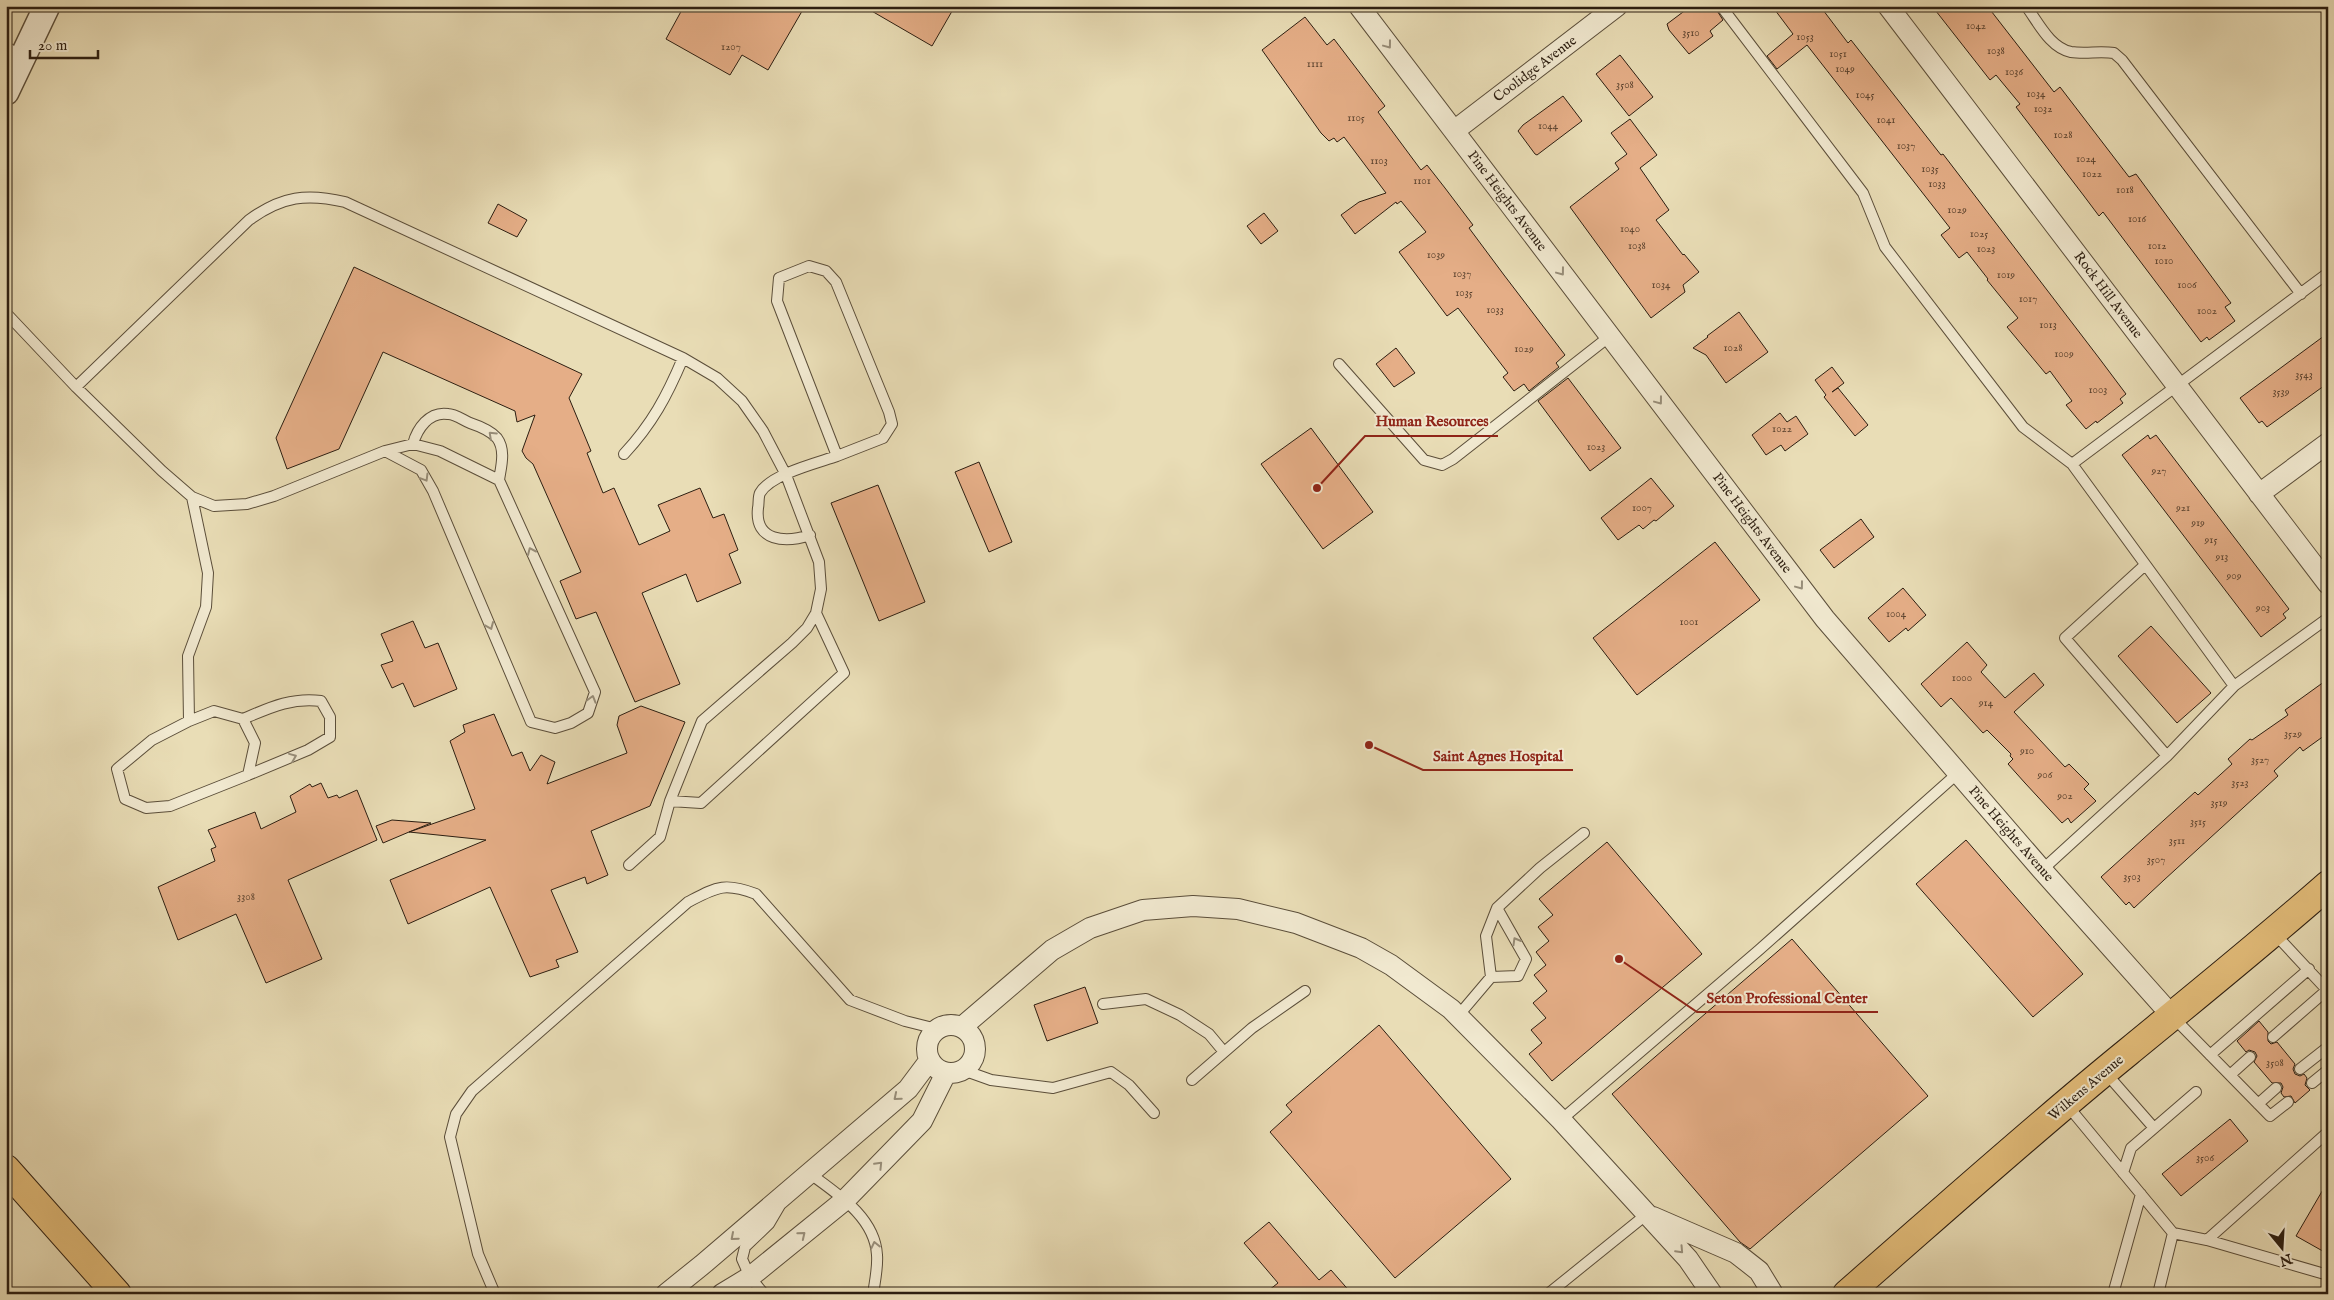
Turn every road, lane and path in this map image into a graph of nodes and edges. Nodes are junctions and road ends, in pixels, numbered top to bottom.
1 (47, 6) edge
2 (1359, 6) edge
3 (1617, 6) edge
4 (1721, 6) edge
5 (1888, 6) edge
6 (2026, 6) edge
7 (15, 52) edge
8 (6, 92) edge
9 (1454, 131) junction
10 (2328, 273) edge
11 (2300, 294) junction
12 (6, 312) edge
13 (1610, 336) junction
14 (683, 358) junction
15 (1339, 364) dead end
16 (2176, 385) junction
17 (76, 387) junction
18 (2328, 443) edge
19 (413, 444) junction
20 (385, 451) junction
21 (624, 454) dead end
22 (837, 456) junction
23 (2072, 464) junction
24 (786, 475) junction
25 (499, 480) junction
26 (2259, 494) junction
27 (192, 497) junction
28 (810, 535) junction
29 (2145, 565) junction
30 (2328, 584) edge
31 (816, 613) junction
32 (2328, 618) edge
33 (2234, 686) junction
34 (242, 718) junction
35 (190, 721) junction
36 (2167, 756) junction
37 (1958, 773) junction
38 (248, 775) junction
39 (670, 802) junction
40 (1584, 834) dead end
41 (629, 865) dead end
42 (2042, 870) junction
43 (2328, 885) edge
44 (1497, 908) junction
45 (2274, 933) junction
46 (2309, 969) junction
47 (1491, 977) junction
48 (2327, 990) edge
49 (1305, 991) dead end
50 (1103, 1004) dead end
51 (1458, 1016) junction
52 (2173, 1017) junction
53 (962, 1027) junction
54 (937, 1029) junction
55 (2273, 1037) dead end
56 (2328, 1047) edge
57 (1224, 1052) junction
58 (2210, 1055) junction
59 (2250, 1057) dead end
60 (929, 1061) junction
61 (2300, 1069) dead end
62 (2328, 1070) edge
63 (954, 1072) junction
64 (2105, 1072) junction
65 (2230, 1075) junction
66 (1192, 1080) dead end
67 (2312, 1083) dead end
68 (2276, 1088) dead end
69 (2196, 1092) dead end
70 (2288, 1102) dead end
71 (2258, 1104) junction
72 (2067, 1105) junction
73 (1154, 1113) dead end
74 (1561, 1120) junction
75 (2154, 1128) junction
76 (2328, 1132) edge
77 (809, 1173) junction
78 (2123, 1173) junction
79 (10, 1174) edge
80 (788, 1191) junction
81 (2141, 1194) junction
82 (845, 1200) junction
83 (1647, 1214) junction
84 (2173, 1233) junction
85 (2207, 1240) junction
86 (2328, 1275) edge
87 (750, 1277) junction
88 (117, 1294) edge
89 (496, 1294) edge
90 (666, 1294) edge
91 (722, 1294) edge
92 (764, 1294) edge
93 (873, 1294) edge
94 (1548, 1294) edge
95 (1712, 1294) edge
96 (1773, 1294) edge
97 (1847, 1294) edge
98 (2113, 1294) edge
99 (2158, 1294) edge

1 - 7 street
2 -> 9 street, Pine Heights Avenue
3 - 9 street, Coolidge Avenue
4 - 23 lane
5 - 16 street, Rock Hill Avenue
6 - 11 lane
7 - 8 street
9 -> 13 street, Pine Heights Avenue
10 - 11 lane
11 - 16 lane
12 - 17 lane
13 - 15 lane
13 -> 37 street, Pine Heights Avenue
14 - 17 lane
14 - 21 lane
14 - 24 lane
16 - 23 lane
16 - 26 street, Rock Hill Avenue
17 - 27 lane
18 - 26 street
19 - 20 lane
19 - 25 lane
25 -> 19 lane
20 -> 25 lane
20 - 27 lane
22 - 22 lane
22 - 24 lane
23 - 29 lane
24 - 28 lane
24 - 28 lane
26 - 30 street, Rock Hill Avenue
27 - 35 lane
28 - 31 lane
29 - 33 lane
29 - 36 lane
31 - 39 lane
31 - 39 lane
32 - 33 lane
33 - 36 lane
34 - 35 lane
34 - 38 lane
38 -> 34 lane
35 - 38 lane
36 - 42 lane
37 - 42 street, Pine Heights Avenue
37 - 74 lane
39 - 41 lane
40 - 44 lane
42 - 52 street, Pine Heights Avenue
43 - 45 main road, Wilkens Avenue
44 - 47 lane
47 -> 44 lane
45 - 46 lane
45 - 52 main road, Wilkens Avenue
46 - 48 lane
46 - 58 lane
47 - 51 lane
48 - 55 lane
49 - 57 lane
50 - 57 lane
51 - 53 street
51 - 74 street
52 - 58 lane
52 - 64 main road, Wilkens Avenue
53 - 54 street
53 - 63 street
54 - 60 street
54 - 89 lane
56 - 61 lane
57 - 66 lane
58 - 65 lane
59 - 65 lane
60 - 63 street
60 -> 77 street
62 - 67 lane
63 - 73 lane
82 -> 63 street
64 - 72 main road, Wilkens Avenue
64 - 75 lane
65 - 71 lane
68 - 71 lane
69 - 75 lane
70 - 71 lane
72 - 78 lane
72 - 97 main road, Wilkens Avenue
74 - 83 street
75 - 78 lane
76 - 85 lane
77 - 80 street
77 - 82 lane
78 - 81 lane
79 - 88 main road
80 - 87 lane
80 -> 90 street
81 - 84 lane
81 - 98 lane
87 -> 82 street
93 -> 82 lane
83 - 94 lane
83 -> 95 street
83 - 96 street
84 - 85 lane
84 - 99 lane
85 - 86 lane
87 - 91 street
87 - 92 lane

